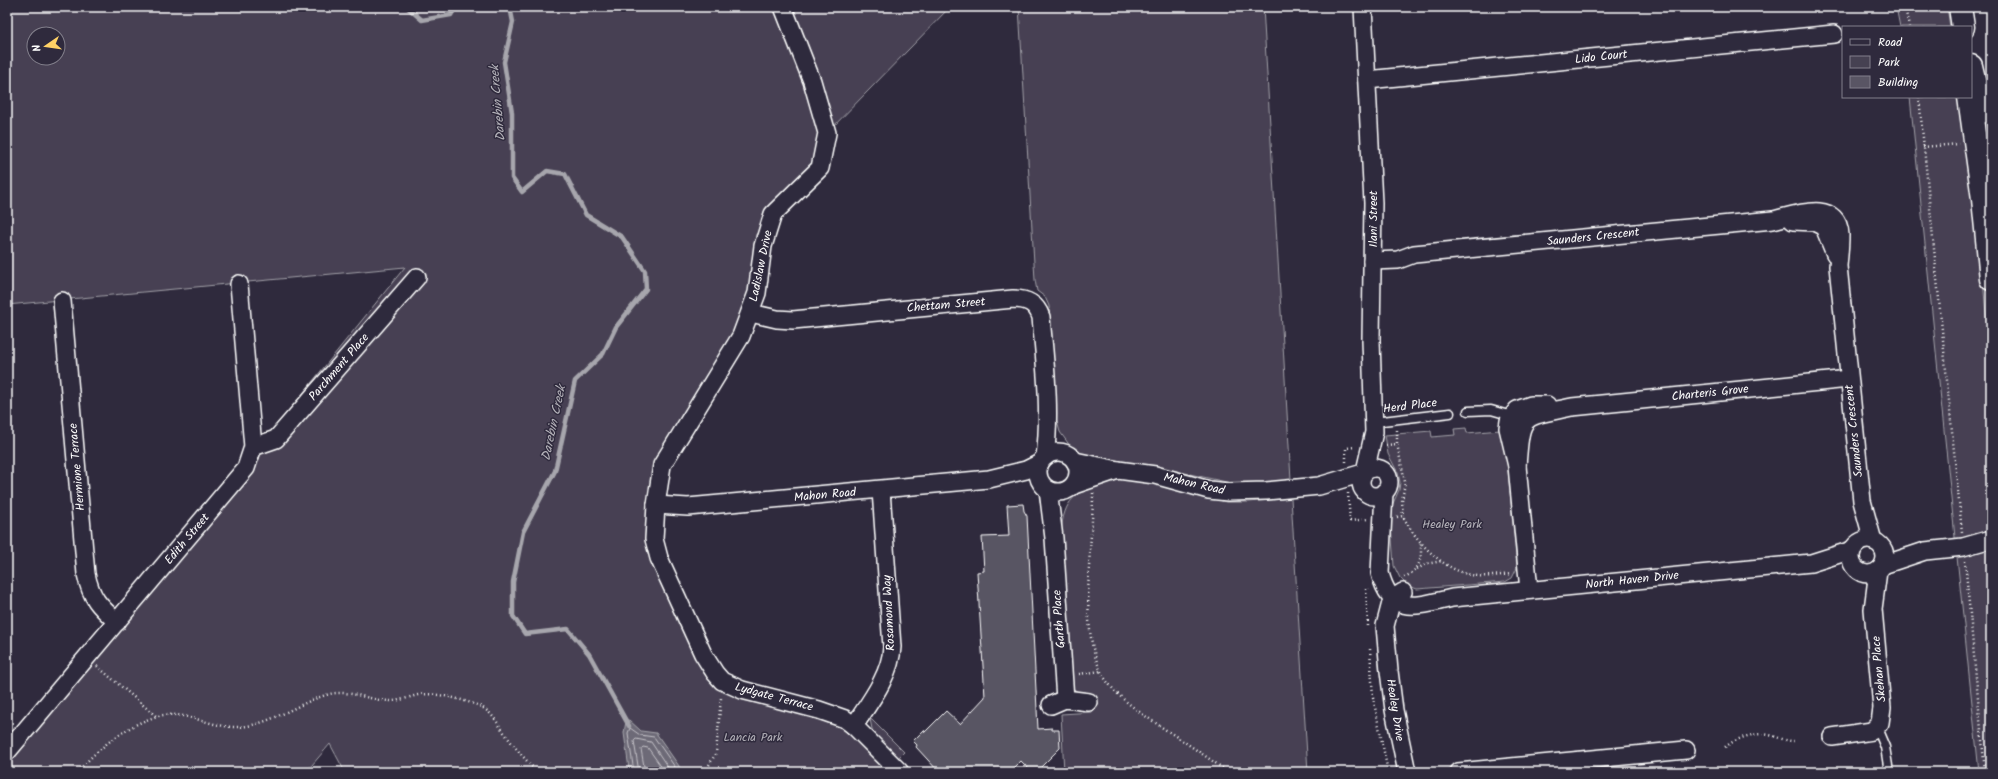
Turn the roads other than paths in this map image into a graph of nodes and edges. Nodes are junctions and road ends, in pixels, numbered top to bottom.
1 (783, 7) edge
2 (1363, 7) edge
3 (1960, 7) edge
4 (1963, 26) edge
5 (1834, 34) dead end
6 (1972, 70) edge
7 (1367, 80) junction
8 (1969, 98) edge
9 (1991, 154) edge
10 (1987, 198) edge
11 (1373, 255) junction
12 (417, 277) dead end
13 (1991, 279) edge
14 (238, 284) dead end
15 (62, 301) dead end
16 (751, 313) junction
17 (1849, 379) junction
18 (1572, 406) junction
19 (1047, 408) junction
20 (1468, 411) dead end
21 (1450, 413) dead end
22 (1512, 416) junction
23 (1374, 437) junction
24 (253, 447) junction
25 (1070, 457) junction
26 (1042, 460) junction
27 (1517, 466) junction
28 (1118, 470) junction
29 (1385, 471) junction
30 (1356, 478) junction
31 (993, 479) junction
32 (1045, 487) junction
33 (1070, 488) junction
34 (882, 490) junction
35 (1373, 493) junction
36 (656, 505) junction
37 (1054, 538) junction
38 (1991, 539) edge
39 (1865, 545) junction
40 (1964, 547) junction
41 (1925, 551) junction
42 (1991, 551) edge
43 (1811, 562) junction
44 (1881, 568) junction
45 (1857, 570) junction
46 (1529, 590) junction
47 (1397, 594) junction
48 (1873, 609) junction
49 (117, 622) junction
50 (1089, 702) dead end
51 (854, 726) junction
52 (1877, 728) junction
53 (1832, 737) dead end
54 (1687, 751) dead end
55 (7, 752) edge
56 (900, 772) edge
57 (1407, 772) edge
58 (1458, 772) edge
59 (1889, 772) edge

1 - 16 street, Ladislaw Drive
2 - 7 street, Ilani Street
3 - 4 main road
5 - 7 street, Lido Court
6 - 9 main road
7 - 11 street, Ilani Street
8 - 10 main road
10 - 13 main road
11 - 17 street, Saunders Crescent
11 - 23 street, Ilani Street
12 - 24 street, Parchment Place
14 - 24 street, Edith Street
15 - 49 street, Hermione Terrace
16 - 19 street, Chettam Street
16 - 36 street, Ladislaw Drive
17 - 18 street, Charteris Grove
17 - 39 street, Saunders Crescent
18 - 22 street, Charteris Grove
18 - 27 street, Charteris Grove
19 - 25 street, Chettam Street
19 - 26 street, Chettam Street
20 - 22 lane
21 - 23 lane, Herd Place
22 - 27 street, Charteris Grove
23 - 29 street, Ilani Street
23 - 30 street, Ilani Street
24 - 49 street, Edith Street
25 - 26 street
25 - 28 street, Mahon Road
25 - 33 street
26 - 31 street, Mahon Road
26 - 32 street
27 - 46 street, Charteris Grove
28 - 30 street, Mahon Road
28 - 33 street, Mahon Road
29 - 30 street, Mahon Road
29 - 35 street, Ilani Street
30 - 35 street
31 - 32 street, Mahon Road
31 - 34 street, Mahon Road
32 - 33 street
32 - 37 street, Garth Place
33 - 37 street, Garth Place
34 - 36 street, Mahon Road
34 - 51 street, Rosamond Way
35 - 47 street
36 - 51 street, Lydgate Terrace
37 - 50 street, Garth Place
38 - 40 street, North Haven Drive
39 - 41 street, North Haven Drive
39 - 43 street, North Haven Drive
39 - 44 street
39 - 45 street
40 - 41 street, North Haven Drive
40 - 42 street, North Haven Drive
41 - 44 street, North Haven Drive
43 - 45 street, North Haven Drive
43 - 46 street, North Haven Drive
44 - 45 street
44 - 48 street, Skehan Place
45 - 48 street, Skehan Place
46 - 47 street, North Haven Drive
47 - 57 street, Healey Drive
48 - 52 street, Skehan Place
49 - 55 street, Edith Street
51 - 56 street, Lydgate Terrace
52 - 53 street
52 - 59 lane
54 - 58 street

